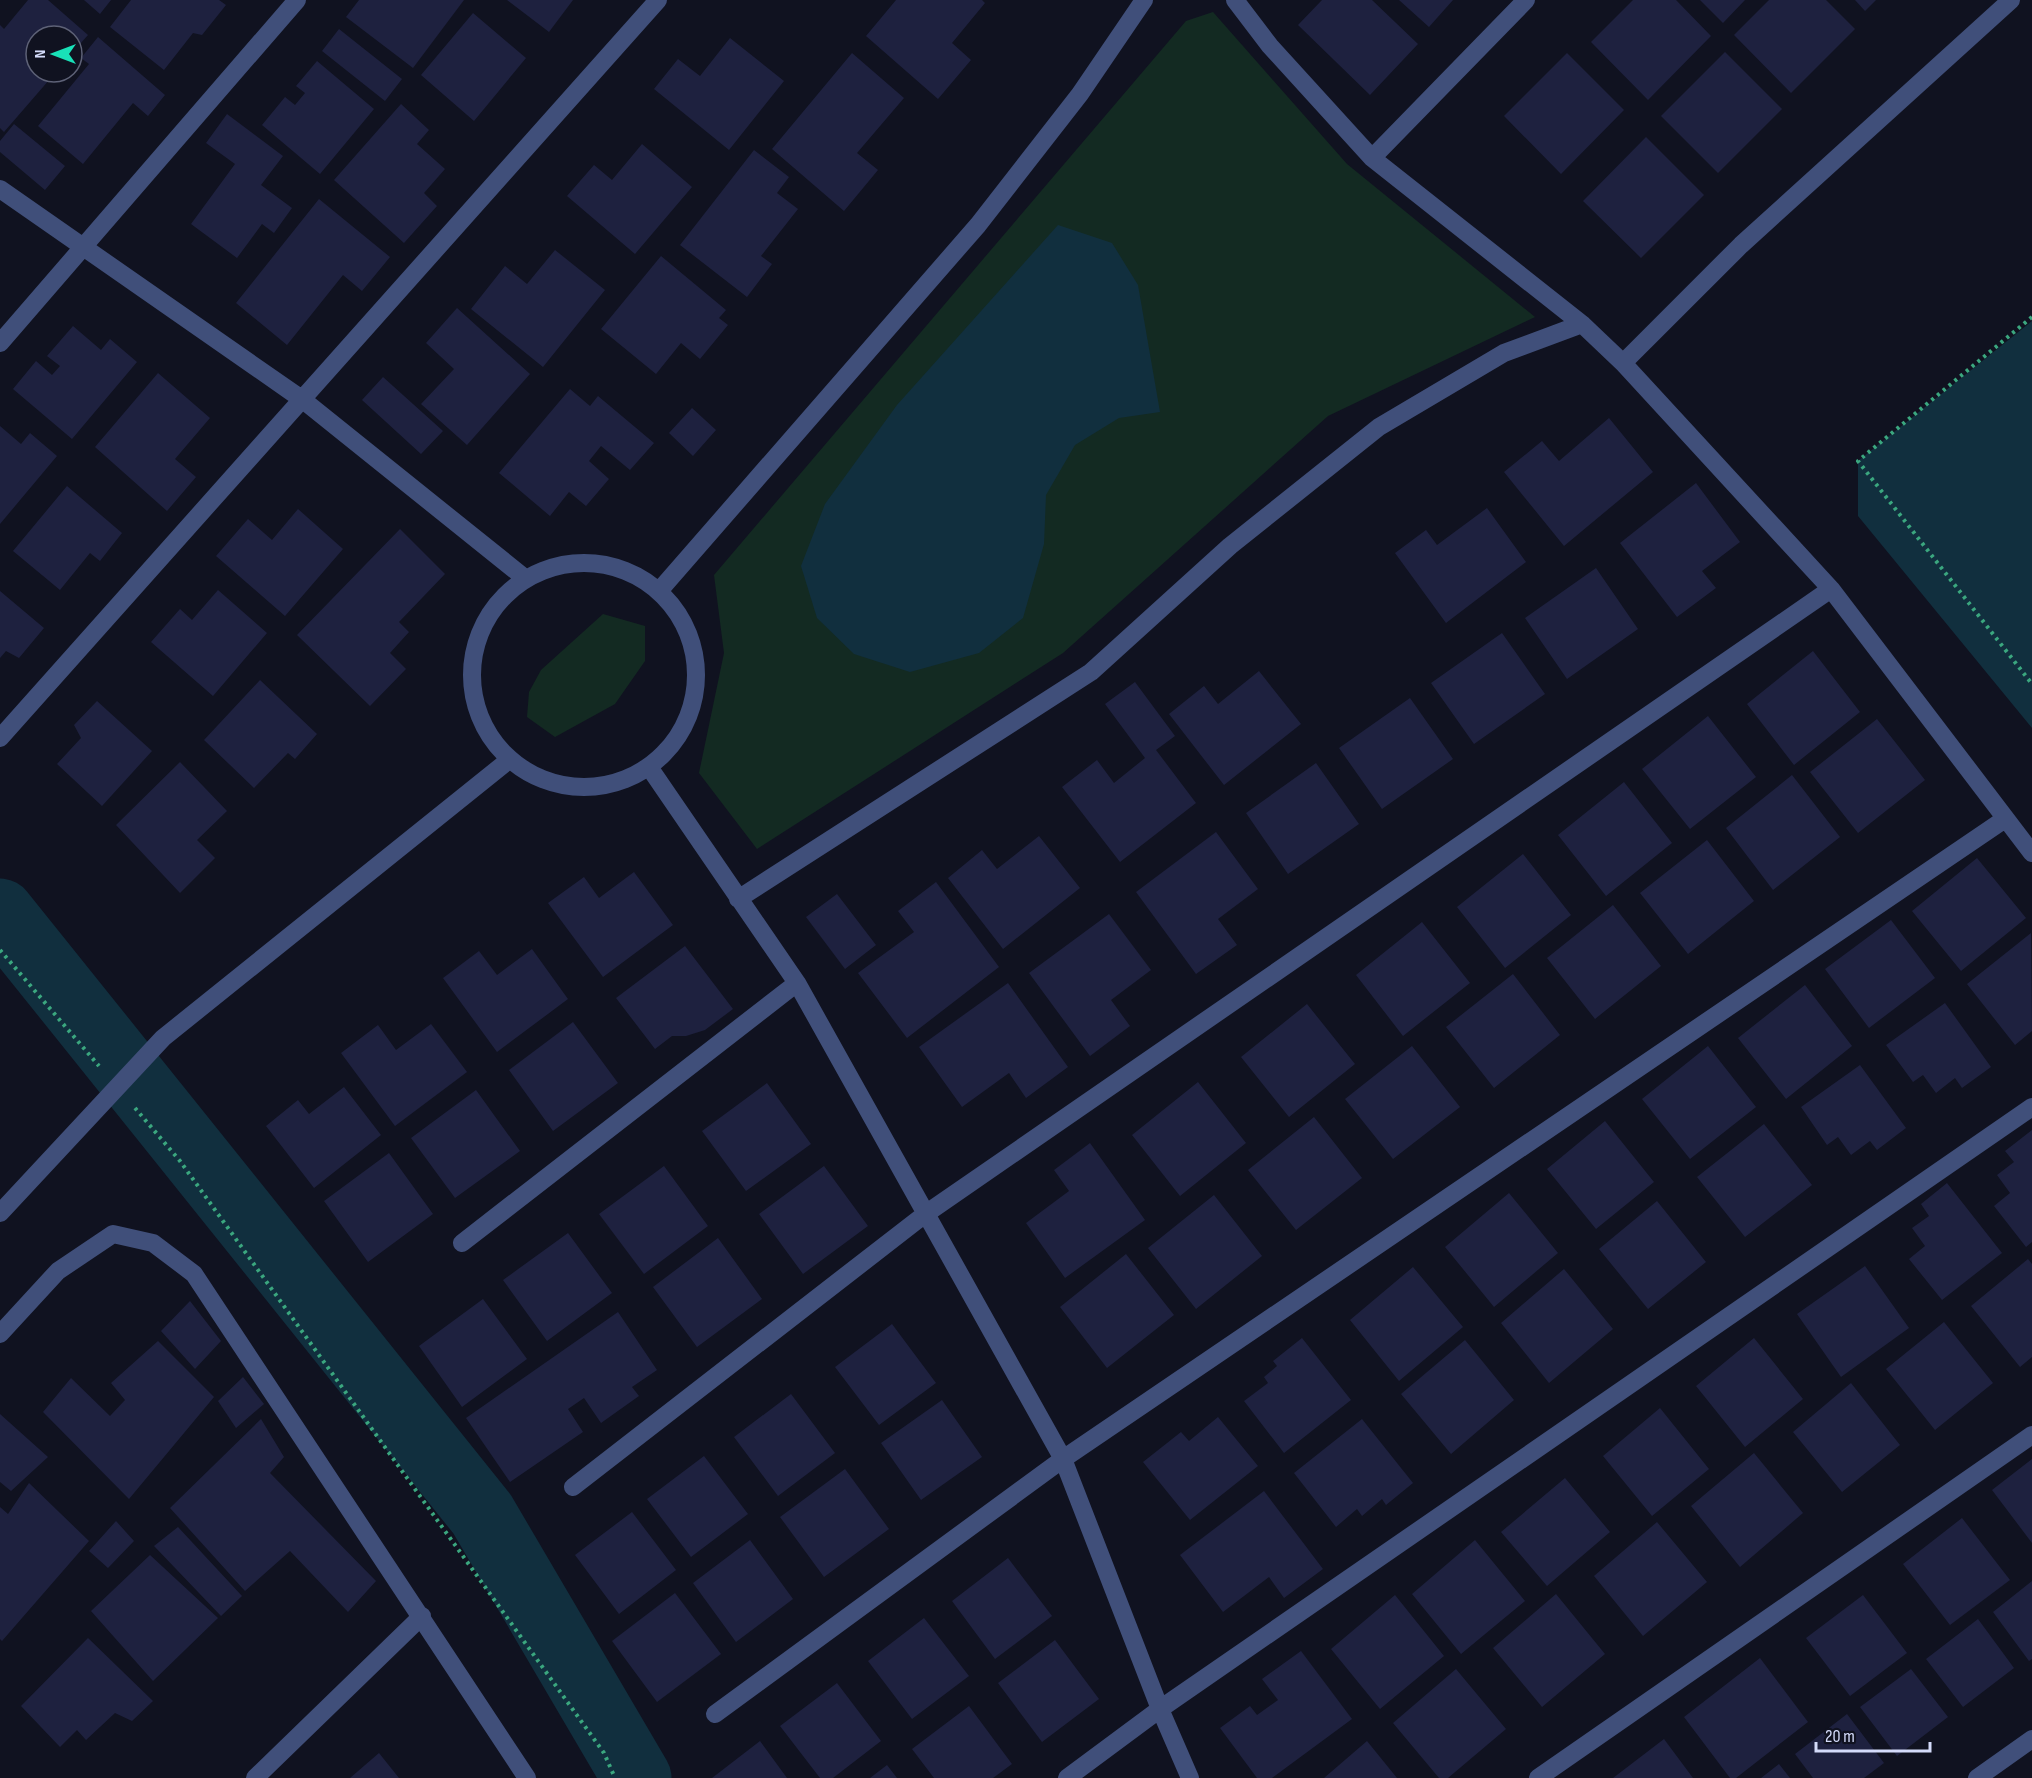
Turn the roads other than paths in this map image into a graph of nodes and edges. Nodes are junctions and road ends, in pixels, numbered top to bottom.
1 (297, 0) edge
2 (658, 0) edge
3 (1144, 0) edge
4 (1235, 0) edge
5 (1526, 0) edge
6 (2011, 0) edge
7 (1372, 158) junction
8 (0, 189) edge
9 (84, 249) junction
10 (1582, 324) junction
11 (0, 343) edge
12 (1623, 363) junction
13 (303, 399) junction
14 (526, 579) junction
15 (1831, 589) junction
16 (659, 591) junction
17 (0, 738) edge
18 (509, 760) junction
19 (649, 767) junction
20 (2005, 819) junction
21 (2032, 853) edge
22 (738, 899) junction
23 (797, 983) junction
24 (2032, 1107) edge
25 (0, 1213) edge
26 (924, 1215) junction
27 (462, 1243) dead end
28 (0, 1334) edge
29 (2032, 1435) edge
30 (1063, 1459) junction
31 (573, 1487) dead end
32 (422, 1616) junction
33 (1160, 1709) junction
34 (716, 1714) dead end
35 (2032, 1739) edge
36 (255, 1778) edge
37 (527, 1778) edge
38 (1067, 1778) edge
39 (1190, 1778) edge
40 (1538, 1778) edge
41 (1977, 1778) edge

1 - 9 street
2 - 13 street
3 - 16 street
4 - 7 street
5 - 7 street
6 - 12 street
7 - 10 street
8 - 9 street
9 - 11 street
9 - 13 street
10 - 12 street
10 - 22 street
12 - 15 street
13 - 14 street
13 - 17 street
14 - 16 street
14 - 18 street
15 - 20 street
15 - 26 street
16 - 19 street
18 - 19 street
18 - 25 street
19 - 22 street
20 - 21 street
20 - 30 street
22 - 23 street
23 - 26 street
23 - 27 street
24 - 33 street
26 - 30 street
26 - 31 street
28 - 32 street
29 - 40 street
30 - 33 street
30 - 34 street
32 - 36 street
32 - 37 street
33 - 38 street
33 - 39 street
35 - 41 street

